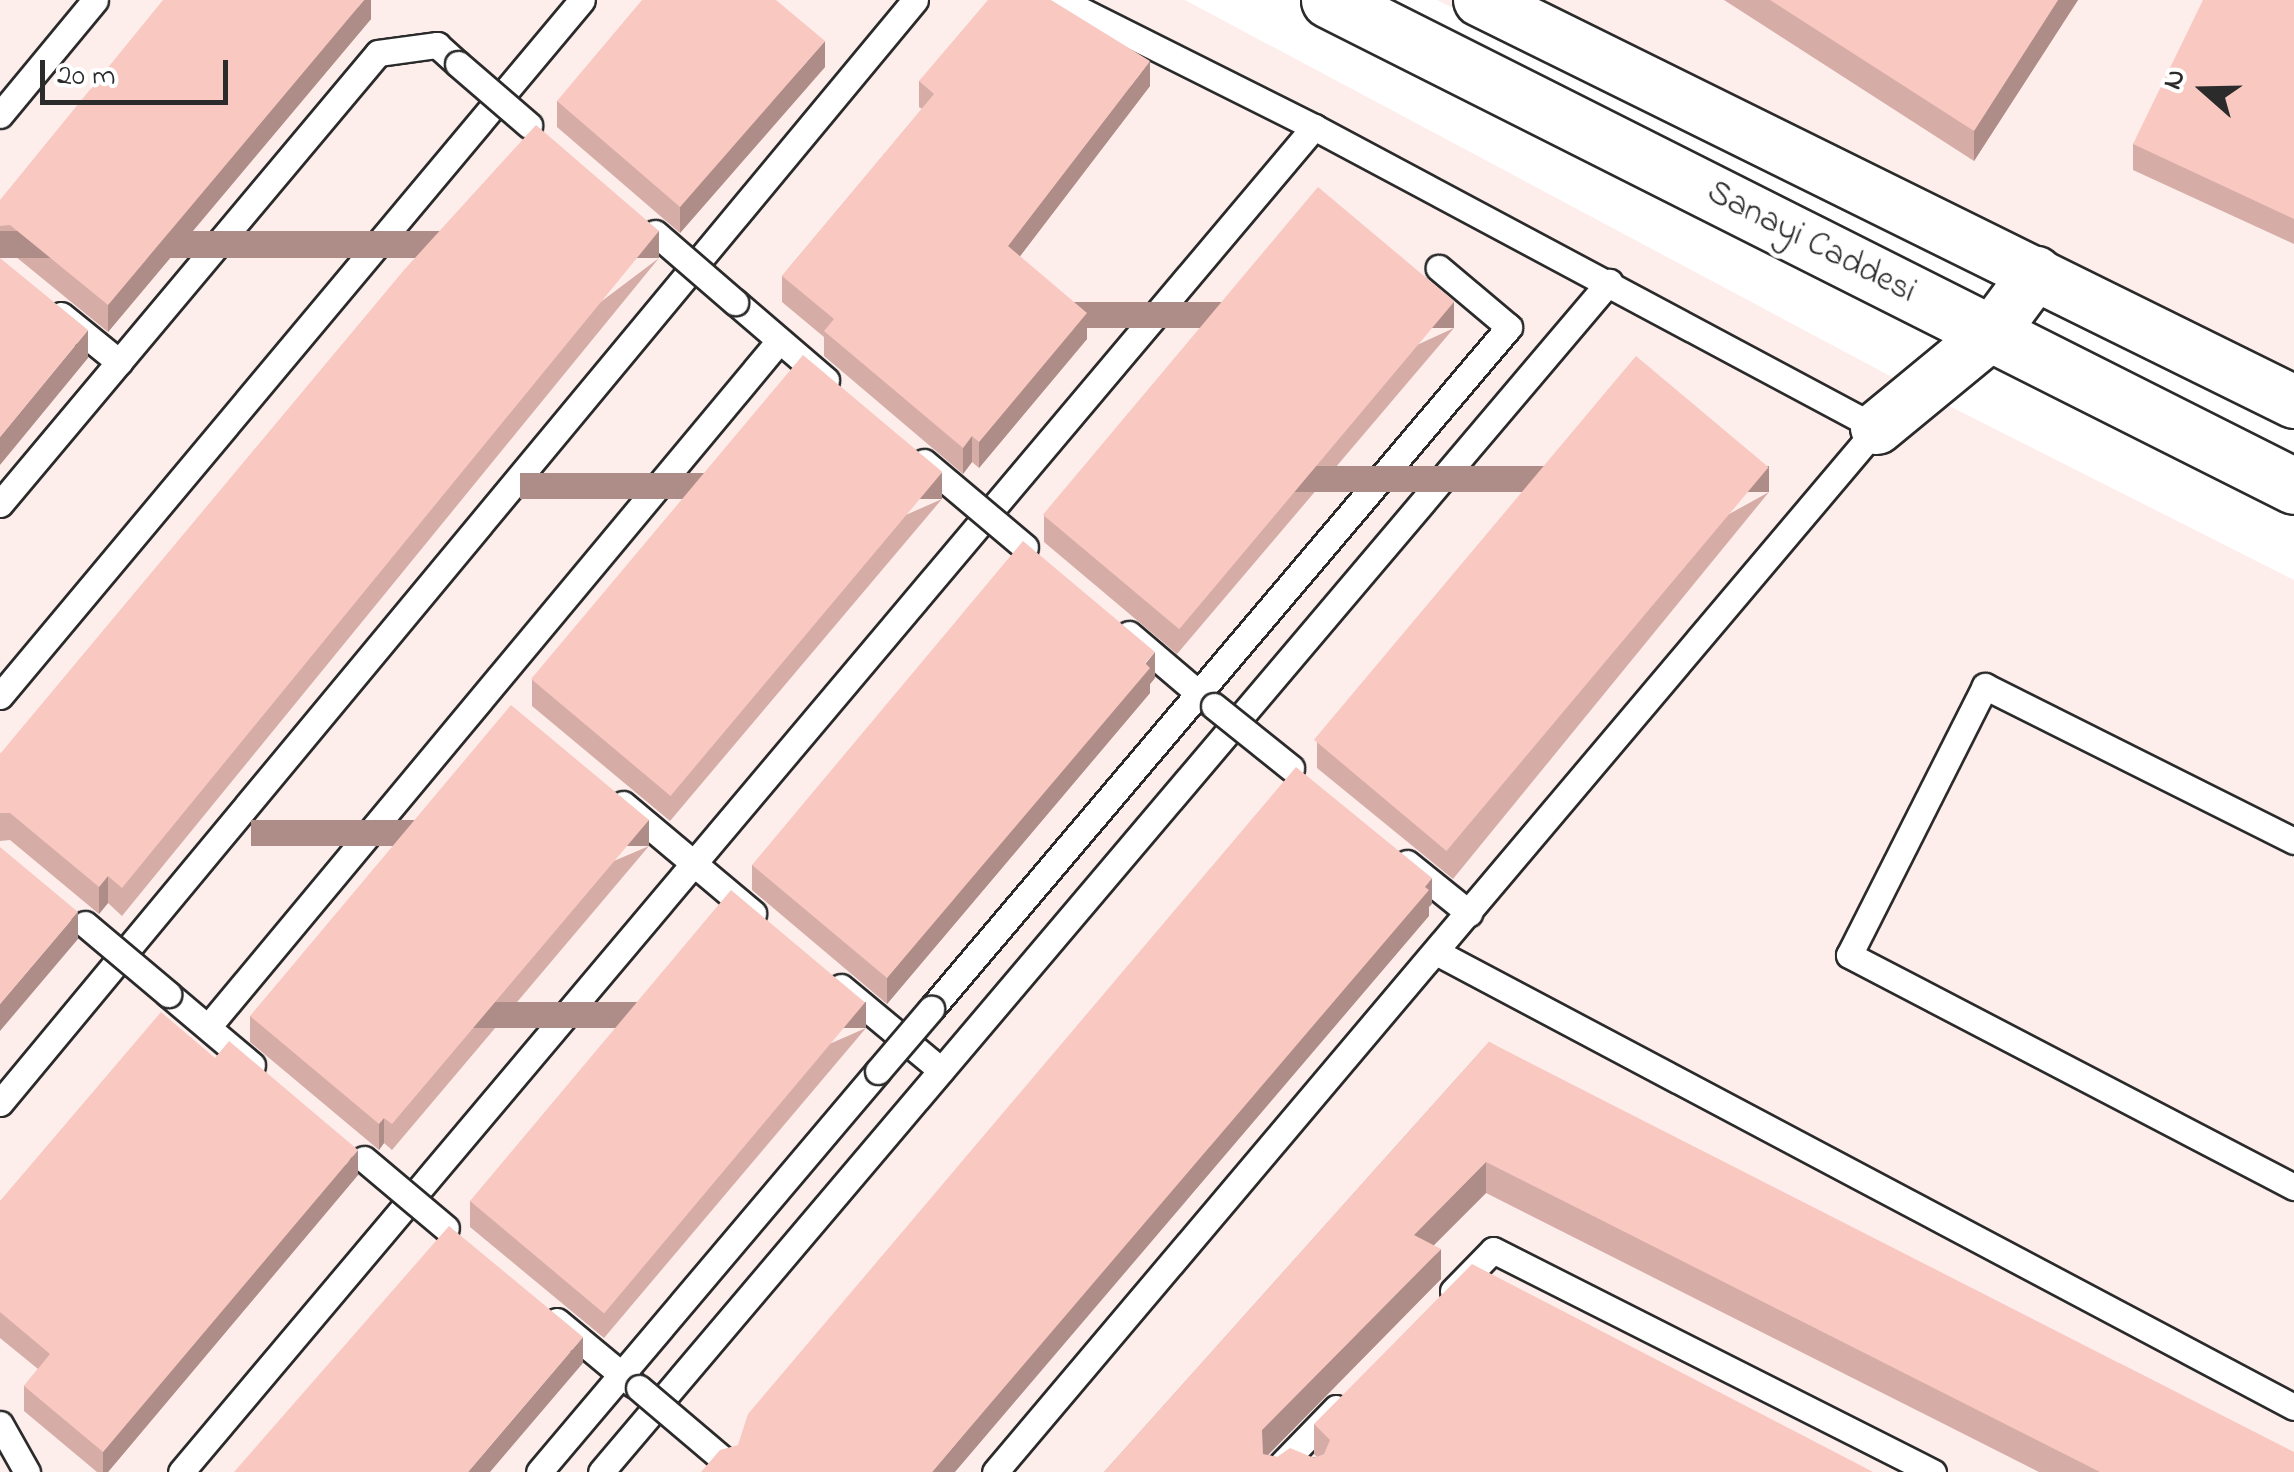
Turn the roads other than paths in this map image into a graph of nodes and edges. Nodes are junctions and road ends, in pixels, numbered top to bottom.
1 (96, 0) edge
2 (582, 0) edge
3 (915, 0) edge
4 (1060, 0) edge
5 (1329, 0) edge
6 (1480, 0) edge
7 (0, 116) edge
8 (1314, 127) junction
9 (536, 131) edge
10 (648, 227) edge
11 (1439, 268) dead end
12 (2036, 272) junction
13 (1609, 282) junction
14 (45, 302) edge
15 (1992, 334) junction
16 (779, 340) junction
17 (119, 362) junction
18 (852, 401) edge
19 (2294, 402) edge
20 (1876, 428) junction
21 (917, 456) edge
22 (2294, 486) edge
23 (0, 504) edge
24 (1032, 554) edge
25 (1112, 620) edge
26 (0, 696) edge
27 (1207, 699) junction
28 (1298, 774) edge
29 (606, 790) edge
30 (1380, 840) edge
31 (2294, 841) edge
32 (694, 864) junction
33 (1469, 913) junction
34 (78, 918) edge
35 (781, 936) edge
36 (1436, 952) junction
37 (825, 973) edge
38 (208, 1027) junction
39 (941, 1070) junction
40 (279, 1087) edge
41 (0, 1102) edge
42 (357, 1153) edge
43 (2294, 1187) edge
44 (454, 1234) edge
45 (534, 1301) edge
46 (1438, 1305) edge
47 (630, 1381) junction
48 (1356, 1388) edge
49 (2294, 1407) edge
50 (0, 1424) edge
51 (1280, 1465) edge
52 (732, 1466) edge
53 (28, 1472) edge
54 (181, 1472) edge
55 (540, 1472) edge
56 (601, 1472) edge
57 (995, 1472) edge
58 (1314, 1472) edge
59 (1932, 1472) edge

1 - 7 lane
2 - 26 lane
3 - 41 lane
4 - 8 lane
5 - 15 street, Sanayi Caddesi
6 - 12 street, Sanayi Caddesi
8 - 13 lane
8 - 32 lane
9 - 17 lane, bridge
10 - 16 lane, bridge
11 - 27 lane
12 - 15 street
12 - 19 street, Sanayi Caddesi
13 - 20 lane
13 - 39 lane
14 - 17 lane
15 - 20 street
15 - 22 street, Sanayi Caddesi
16 - 18 lane
16 - 38 lane
17 - 23 lane
20 - 33 lane
21 - 24 lane, bridge
25 - 27 lane
27 - 28 lane, bridge
27 - 47 lane, bridge
29 - 32 lane
30 - 33 lane
31 - 43 lane
32 - 35 lane
32 - 54 lane
33 - 36 lane
34 - 38 lane, bridge
36 - 49 lane
36 - 57 lane
37 - 39 lane
38 - 40 lane
39 - 56 lane
42 - 44 lane, bridge
45 - 47 lane
46 - 59 lane
47 - 52 lane, bridge
47 - 55 lane
48 - 51 lane
50 - 53 lane
51 - 58 lane

